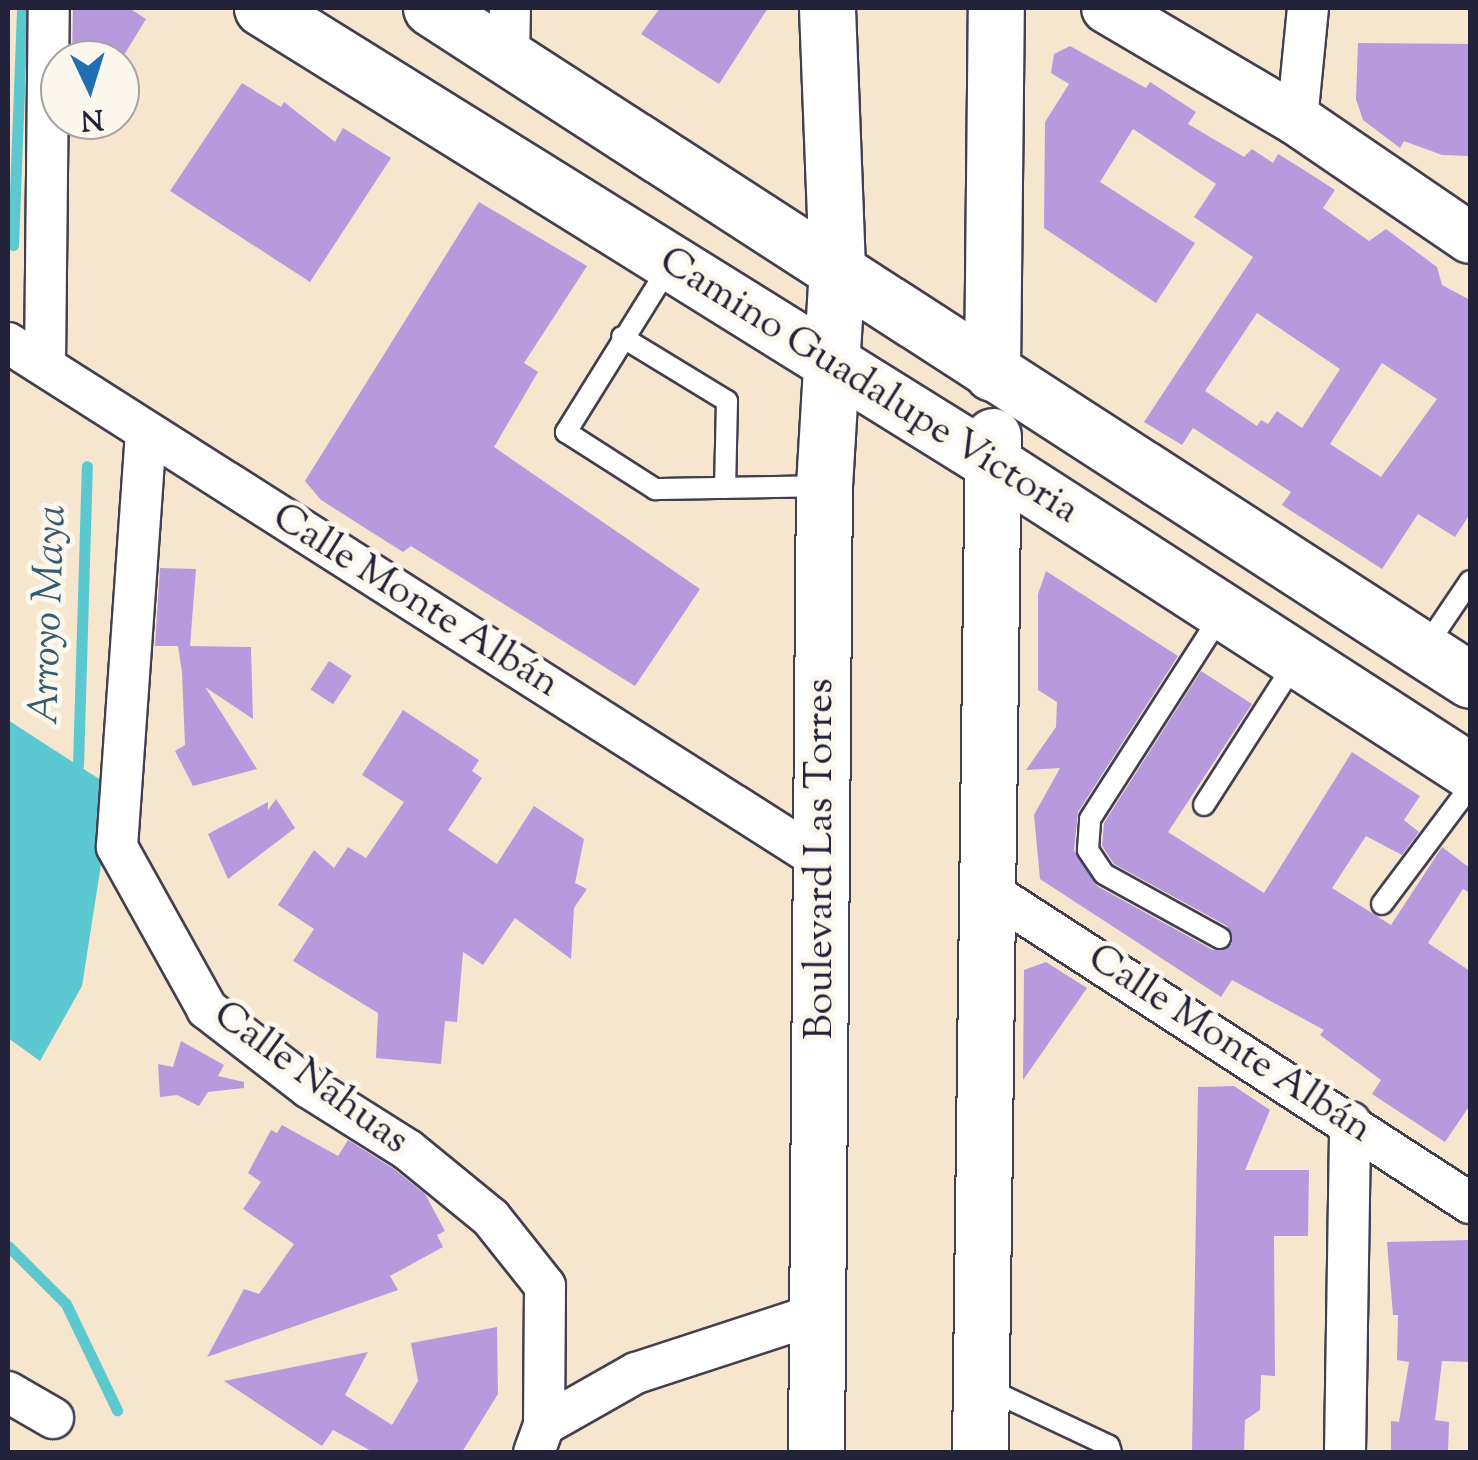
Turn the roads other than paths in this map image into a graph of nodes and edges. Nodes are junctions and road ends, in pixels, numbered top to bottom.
1 (49, 8) edge
2 (262, 8) edge
3 (431, 8) edge
4 (827, 8) edge
5 (996, 8) edge
6 (1107, 8) edge
7 (1308, 8) edge
8 (510, 33) edge
9 (1298, 120) junction
10 (1470, 238) edge
11 (670, 264) junction
12 (837, 265) junction
13 (622, 336) junction
14 (8, 343) edge
15 (45, 364) junction
16 (830, 365) junction
17 (992, 373) junction
18 (146, 432) junction
19 (993, 463) junction
20 (824, 486) junction
21 (725, 488) junction
22 (1470, 581) edge
23 (1223, 611) junction
24 (1424, 649) junction
25 (1297, 659) junction
26 (1470, 680) edge
27 (1470, 771) edge
28 (1470, 788) edge
29 (1204, 806) dead end
30 (822, 860) junction
31 (986, 889) junction
32 (1382, 904) dead end
33 (1220, 938) dead end
34 (1350, 1122) junction
35 (1470, 1203) edge
36 (818, 1314) junction
37 (980, 1385) junction
38 (8, 1392) edge
39 (54, 1418) dead end
40 (539, 1439) edge
41 (816, 1452) edge
42 (980, 1452) edge
43 (1111, 1452) edge
44 (1345, 1452) edge

1 - 15 street
2 - 11 main road, Camino Guadalupe Victoria
3 - 8 main road, Camino Guadalupe Victoria
4 - 12 main road, Boulevard Las Torres
5 - 17 main road
6 - 9 street
7 - 9 street
8 - 12 main road, Camino Guadalupe Victoria
9 - 10 street
11 - 13 lane
11 - 16 main road, Camino Guadalupe Victoria
12 - 16 main road, Boulevard Las Torres
12 - 17 main road, Camino Guadalupe Victoria
13 - 21 lane
13 - 21 lane
14 - 15 street, Calle Monte Albán
15 - 18 street, Calle Monte Albán
16 - 19 main road, Camino Guadalupe Victoria
16 - 20 main road, Boulevard Las Torres
17 - 19 main road
17 - 24 main road, Camino Guadalupe Victoria
18 - 30 street, Calle Monte Albán
18 - 40 street, Calle Nahuas
19 - 23 main road, Camino Guadalupe Victoria
19 - 31 main road
20 - 21 lane
20 - 30 main road, Boulevard Las Torres
22 - 24 lane
23 - 25 main road, Camino Guadalupe Victoria
23 - 33 lane
24 - 26 main road, Camino Guadalupe Victoria
25 - 27 main road, Camino Guadalupe Victoria
25 - 29 lane
28 - 32 lane
30 - 36 main road, Boulevard Las Torres
31 - 34 street, Calle Monte Albán
31 - 37 main road
34 - 35 street, Calle Monte Albán
34 - 44 street
36 - 40 street
36 - 41 main road, Boulevard Las Torres
37 - 42 main road
37 - 43 lane
38 - 39 street

